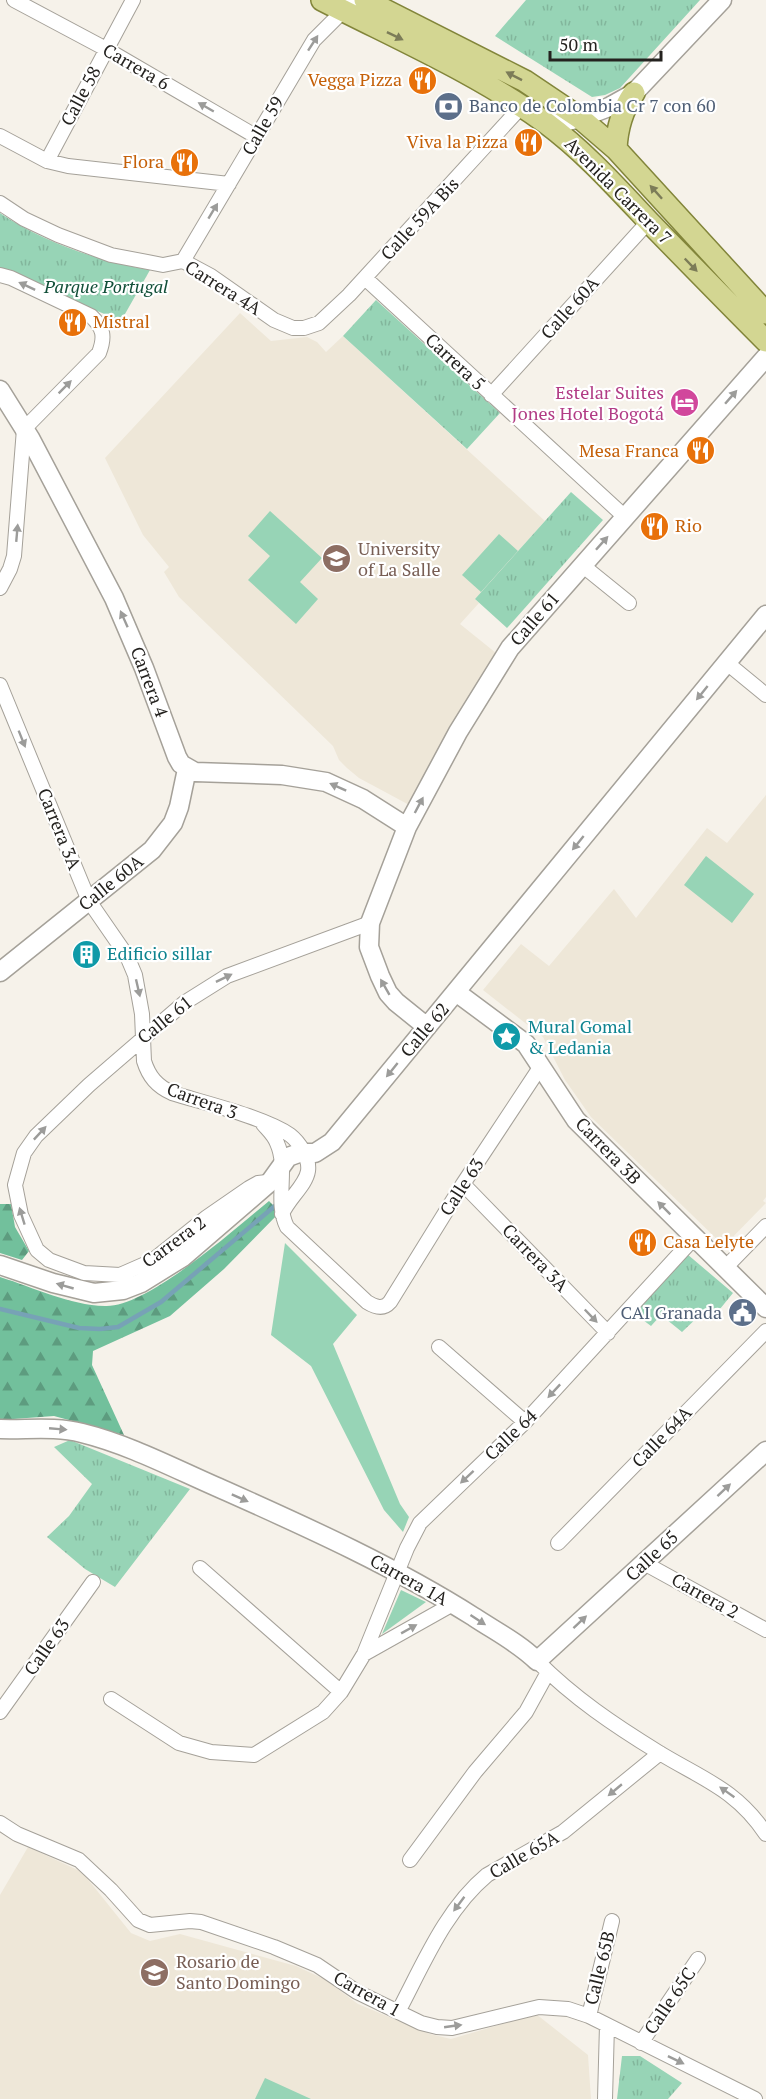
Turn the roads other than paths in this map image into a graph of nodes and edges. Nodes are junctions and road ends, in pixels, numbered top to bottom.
1 (14, 0) edge
2 (133, 0) edge
3 (322, 0) edge
4 (365, 0) edge
5 (722, 0) edge
6 (348, 5) edge
7 (106, 49) junction
8 (634, 93) junction
9 (521, 107) junction
10 (580, 118) junction
11 (546, 123) junction
12 (0, 136) edge
13 (257, 137) junction
14 (616, 149) junction
15 (47, 161) junction
16 (229, 184) junction
17 (0, 203) edge
18 (649, 221) junction
19 (183, 261) junction
20 (0, 275) edge
21 (365, 278) junction
22 (766, 313) edge
23 (313, 326) joint
24 (766, 341) edge
25 (766, 357) edge
26 (0, 390) edge
27 (491, 395) junction
28 (24, 429) junction
29 (625, 517) junction
30 (582, 565) junction
31 (0, 588) edge
32 (629, 603) dead end
33 (766, 615) edge
34 (727, 663) junction
35 (0, 685) edge
36 (766, 695) edge
37 (187, 769) junction
38 (407, 827) junction
39 (89, 901) junction
40 (370, 923) junction
41 (0, 972) edge
42 (456, 992) junction
43 (427, 1027) junction
44 (143, 1037) junction
45 (541, 1066) junction
46 (261, 1122) junction
47 (304, 1153) junction
48 (281, 1165) junction
49 (270, 1182) junction
50 (463, 1184) junction
51 (15, 1185) joint
52 (282, 1214) junction
53 (766, 1226) edge
54 (694, 1238) junction
55 (0, 1265) edge
56 (726, 1268) junction
57 (766, 1308) edge
58 (766, 1331) edge
59 (608, 1333) junction
60 (439, 1347) dead end
61 (525, 1422) junction
62 (0, 1429) edge
63 (766, 1451) edge
64 (558, 1543) dead end
65 (644, 1563) junction
66 (200, 1568) dead end
67 (397, 1572) junction
68 (93, 1582) dead end
69 (453, 1605) junction
70 (766, 1630) edge
71 (364, 1654) junction
72 (543, 1667) junction
73 (340, 1692) junction
74 (111, 1700) dead end
75 (0, 1712) edge
76 (660, 1753) junction
77 (0, 1823) edge
78 (766, 1834) edge
79 (410, 1860) dead end
80 (612, 1921) dead end
81 (698, 1959) dead end
82 (398, 2012) junction
83 (589, 2016) junction
84 (607, 2025) junction
85 (641, 2043) junction
86 (605, 2099) edge
87 (754, 2099) edge

1 - 7 street, Carrera 6
2 - 7 street, Calle 58
3 - 6 main road, Avenida Carrera 7
10 -> 4 main road, Avenida Carrera 7
5 - 8 street
6 -> 9 main road, Avenida Carrera 7
13 -> 6 street, Calle 59
13 -> 7 street, Carrera 6
7 - 15 street, Calle 58
8 - 10 street
8 - 14 main road
9 - 11 main road, Avenida Carrera 7
9 - 21 street, Calle 59A Bis
10 - 11 street
10 - 14 main road, Avenida Carrera 7
11 - 18 main road, Avenida Carrera 7
12 - 15 street
13 - 16 street, Calle 59
22 -> 14 main road, Avenida Carrera 7
15 - 16 street
19 -> 16 street, Calle 59
17 - 19 street, Carrera 4A
18 -> 24 main road, Avenida Carrera 7
18 - 27 street, Calle 60A
19 - 23 street, Carrera 4A
28 -> 20 street
21 - 23 street, Calle 59A Bis
21 - 27 street, Carrera 5
29 -> 25 street, Calle 61
26 - 28 street, Carrera 4
27 - 29 street, Carrera 5
31 -> 28 street
37 -> 28 street, Carrera 4
30 -> 29 street, Calle 61
30 - 32 street
38 -> 30 street, Calle 61
33 - 34 street, Calle 62
34 - 36 street
34 -> 42 street, Calle 62
35 -> 39 street, Carrera 3A
38 -> 37 street
37 - 39 street, Calle 60A
38 - 40 street, Calle 61
39 - 41 street, Calle 60A
39 -> 44 street, Carrera 3A
43 -> 40 street, Calle 61
44 -> 40 street, Calle 61
42 - 43 street, Calle 62
42 - 45 street, Carrera 3B
43 -> 47 street, Calle 62
44 - 46 street, Carrera 3
51 -> 44 street, Calle 61
45 - 50 street, Calle 63
54 -> 45 street, Carrera 3B
46 - 47 street, Carrera 3
46 - 48 street, Carrera 3
47 - 48 street, Calle 62
47 - 52 street
48 - 49 street, Calle 62
48 - 52 street, Carrera 3
49 -> 51 street, Carrera 2
49 -> 55 street, Calle 62
50 - 52 street, Calle 63
50 -> 59 street, Carrera 3A
53 - 56 street
54 - 56 street, Carrera 3B
54 - 59 street, Calle 64
56 - 57 street, Carrera 3B
58 - 64 street, Calle 64A
59 -> 61 street, Calle 64
60 - 61 street
61 -> 67 street, Calle 64
62 -> 67 street, Carrera 1A
65 -> 63 street, Calle 65
65 - 70 street, Carrera 2
72 -> 65 street, Calle 65
66 - 73 street
67 - 69 street, Carrera 1A
67 - 71 street, Calle 64
68 - 75 street, Calle 63
71 -> 69 street, Calle 64
69 -> 72 street, Carrera 1A
71 - 73 street, Calle 64
72 - 76 street, Carrera 1A
72 - 79 street, Calle 65
73 - 74 street, Calle 64
78 -> 76 street, Carrera 1A
76 -> 82 street, Calle 65A
77 - 82 street, Carrera 1
80 - 83 street, Calle 65B
81 - 85 street, Calle 65C
82 -> 83 street, Carrera 1
83 - 84 street, Carrera 1
84 - 85 street, Carrera 1
84 - 86 street
85 -> 87 street, Carrera 1

